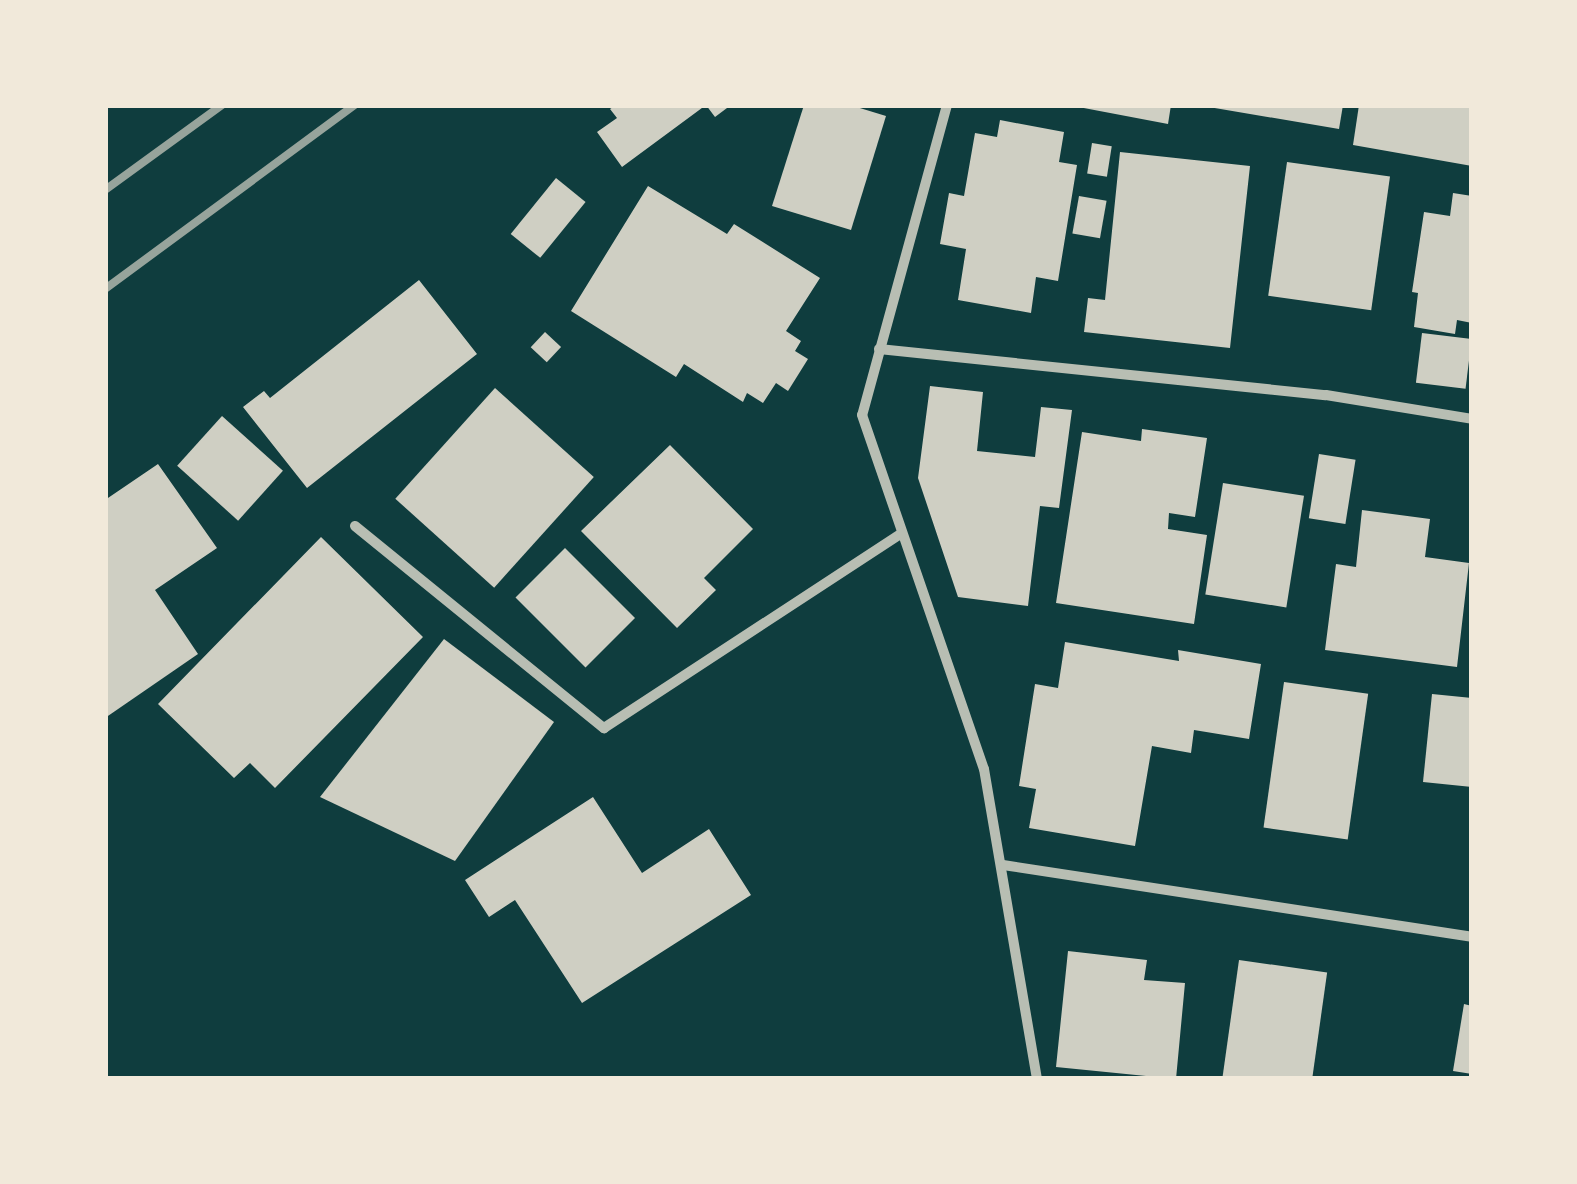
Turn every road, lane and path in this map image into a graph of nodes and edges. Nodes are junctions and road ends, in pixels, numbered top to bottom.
1 (947, 105) edge
2 (879, 349) junction
3 (1472, 419) edge
4 (355, 526) dead end
5 (901, 534) junction
6 (1003, 865) junction
7 (1472, 937) edge
8 (1037, 1079) edge

1 - 2 street
2 - 3 street
2 - 5 street
4 - 5 street
5 - 6 street
6 - 7 street
6 - 8 street

